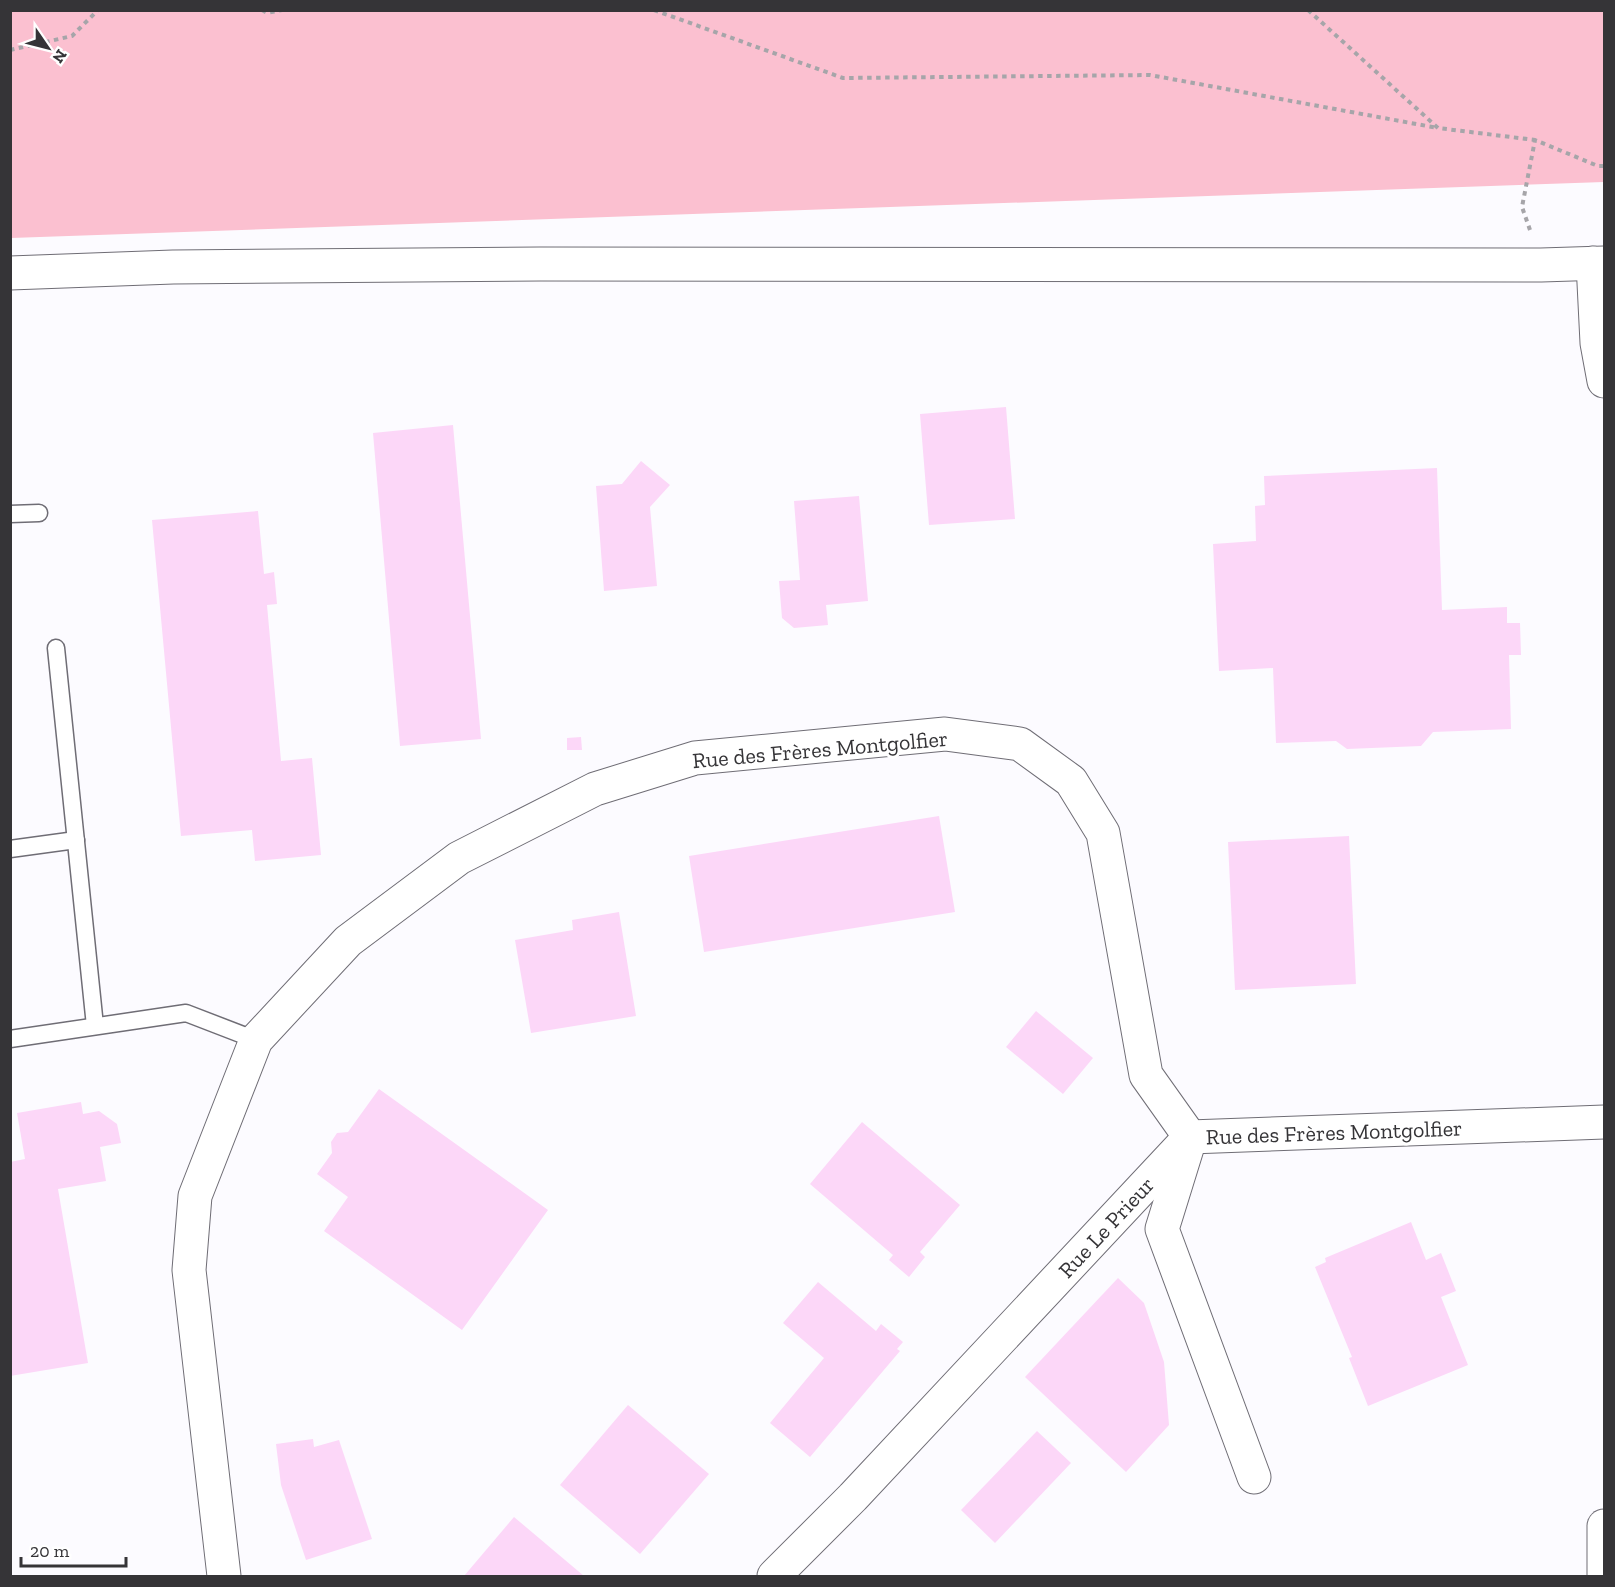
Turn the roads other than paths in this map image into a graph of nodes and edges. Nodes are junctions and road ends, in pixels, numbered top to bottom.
1 (1599, 263) edge
2 (10, 273) edge
3 (1605, 381) edge
4 (39, 513) dead end
5 (10, 514) edge
6 (56, 648) dead end
7 (76, 840) junction
8 (10, 849) edge
9 (95, 1026) junction
10 (10, 1039) edge
11 (256, 1040) junction
12 (1605, 1122) edge
13 (1190, 1137) junction
14 (1254, 1477) dead end
15 (1605, 1526) edge
16 (224, 1576) edge
17 (774, 1576) edge
18 (1604, 1576) edge

1 - 2 street
1 - 3 street
4 - 5 lane
6 - 7 lane
7 - 8 lane
7 - 9 lane
9 - 10 lane
9 - 11 lane
11 - 13 street, Rue des Frères Montgolfier
11 - 16 street, Rue des Frères Montgolfier
12 - 13 street, Rue des Frères Montgolfier
13 - 14 street, Rue Le Prieur
13 - 17 street, Rue Le Prieur
15 - 18 street

